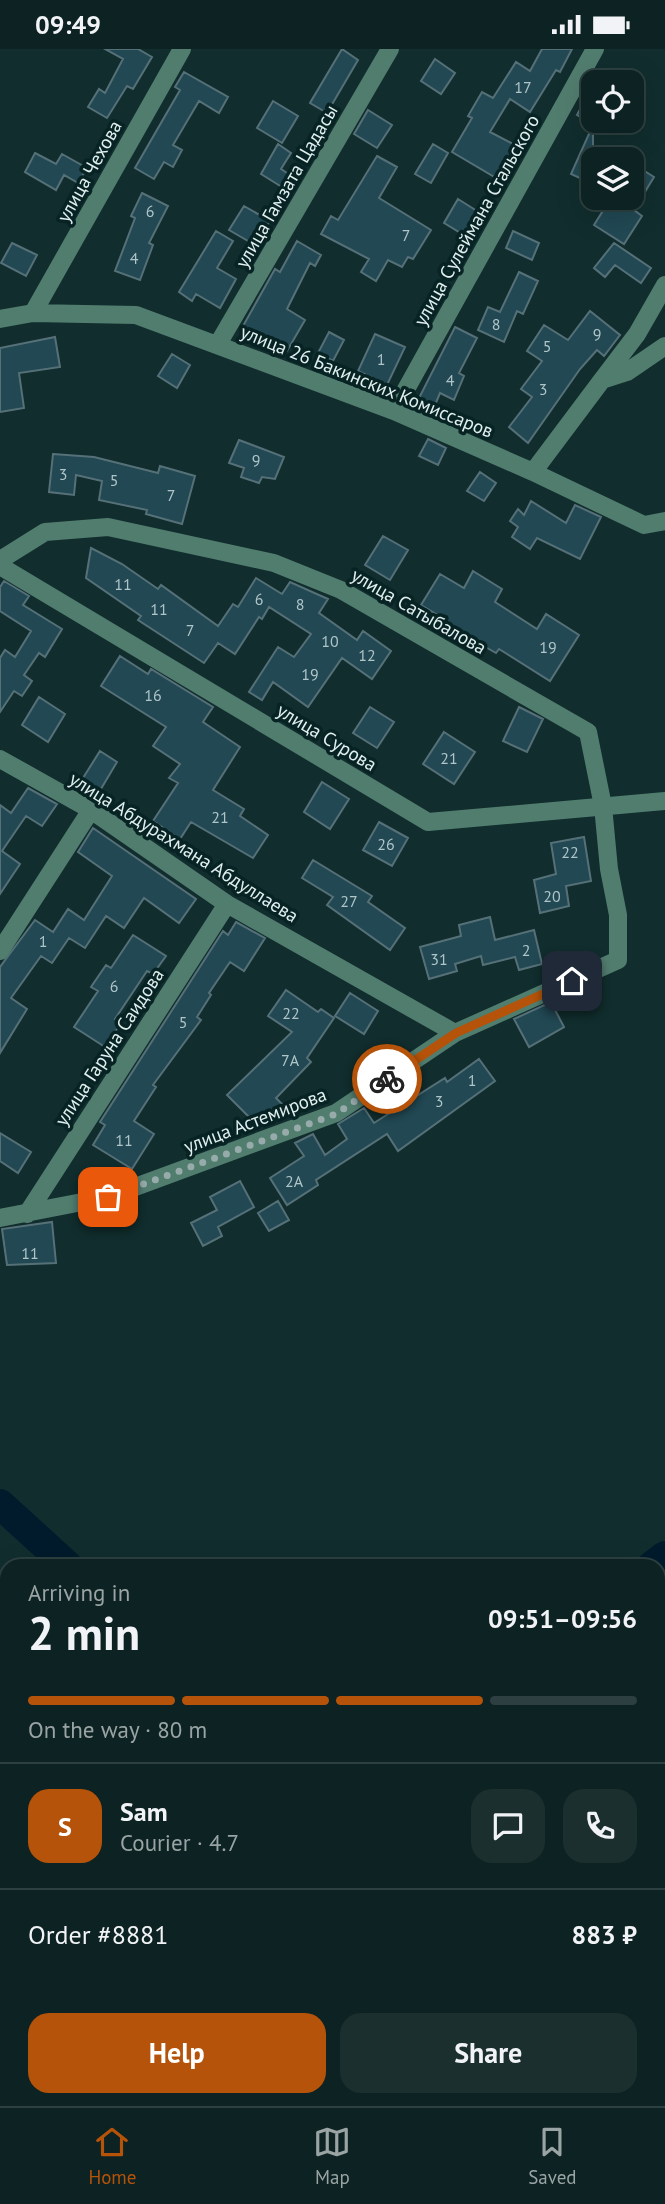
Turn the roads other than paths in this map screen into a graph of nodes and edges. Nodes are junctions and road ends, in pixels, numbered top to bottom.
1 (182, 49) edge
2 (390, 49) edge
3 (595, 49) edge
4 (665, 285) edge
5 (33, 313) junction
6 (0, 319) edge
7 (218, 344) junction
8 (665, 346) edge
9 (602, 380) junction
10 (394, 411) junction
11 (533, 472) junction
12 (665, 521) edge
13 (0, 560) edge
14 (0, 566) edge
15 (0, 759) edge
16 (665, 801) edge
17 (603, 806) junction
18 (90, 810) junction
19 (227, 904) junction
20 (0, 951) edge
21 (618, 960) joint
22 (456, 1033) junction
23 (27, 1214) junction
24 (0, 1219) edge

1 - 5 street, улица Чехова
2 - 7 street, улица Гамзата Цадасы
3 - 10 street, улица Сулеймана Стальского
4 - 9 street
5 - 6 street, улица 26 Бакинских Комиссаров
5 - 7 street, улица 26 Бакинских Комиссаров
7 - 10 street, улица 26 Бакинских Комиссаров
8 - 9 street
9 - 11 street
10 - 11 street, улица 26 Бакинских Комиссаров
11 - 12 street, улица 26 Бакинских Комиссаров
13 - 17 street, улица Сатыбалова
14 - 17 street, улица Сурова
15 - 18 street, улица Абдурахмана Абдуллаева
16 - 17 street, улица Сурова
17 - 21 street, улица Сатыбалова
18 - 19 street, улица Абдурахмана Абдуллаева
18 - 20 street
19 - 22 street, улица Абдурахмана Абдуллаева
19 - 23 street, улица Гаруна Саидова
21 - 22 street, улица Астемирова
22 - 23 street, улица Астемирова
23 - 24 street, улица Астемирова

